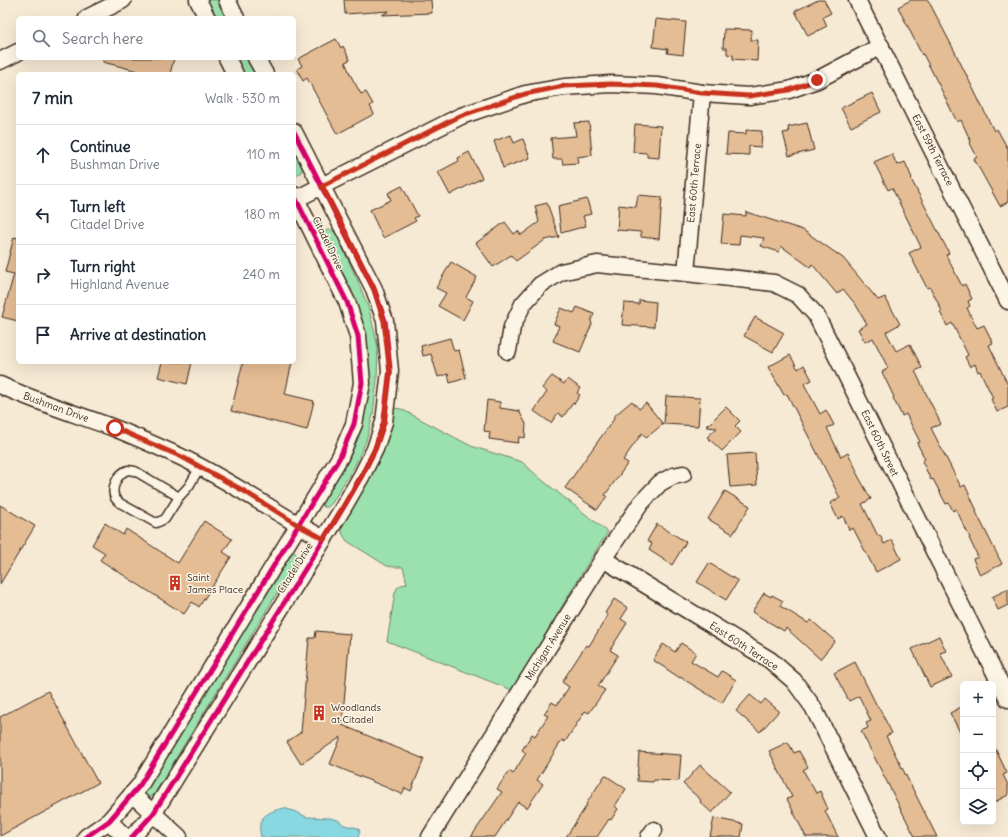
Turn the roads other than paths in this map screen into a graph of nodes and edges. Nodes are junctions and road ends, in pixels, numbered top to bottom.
1 (123, 0) edge
2 (198, 0) edge
3 (227, 0) edge
4 (857, 0) edge
5 (91, 16) edge
6 (206, 16) edge
7 (235, 16) edge
8 (881, 46) junction
9 (16, 53) edge
10 (228, 60) edge
11 (257, 60) edge
12 (0, 61) edge
13 (233, 72) edge
14 (263, 72) edge
15 (702, 93) junction
16 (296, 136) edge
17 (322, 186) junction
18 (296, 197) edge
19 (296, 199) edge
20 (686, 272) junction
21 (1008, 301) edge
22 (508, 351) dead end
23 (0, 385) edge
24 (200, 467) junction
25 (683, 474) dead end
26 (179, 497) junction
27 (298, 525) junction
28 (324, 539) junction
29 (603, 559) junction
30 (1008, 699) edge
31 (132, 794) junction
32 (154, 814) junction
33 (109, 821) junction
34 (86, 837) edge
35 (125, 837) edge
36 (132, 837) edge
37 (179, 837) edge
38 (430, 837) edge
39 (878, 837) edge

1 - 5 street
2 - 6 street
3 - 7 street
4 - 8 street, East 59th Terrace
8 - 15 street
8 - 21 street, East 59th Terrace
9 - 12 street
10 - 13 street
11 - 14 street
15 - 17 street
15 - 20 street, East 60th Terrace
16 - 17 street, Citadel Drive
17 - 18 street
17 - 28 street, Citadel Drive
19 - 27 street, Citadel Drive
20 - 22 street, East 60th Street
20 - 30 street, East 60th Street
23 - 24 street, Bushman Drive
24 - 26 lane
24 - 27 street, Bushman Drive
25 - 29 street, Michigan Avenue
26 - 26 lane
27 - 28 street, Bushman Drive
27 - 31 street, Citadel Drive
28 - 32 street, Citadel Drive
29 - 38 street, Michigan Avenue
29 - 39 street, East 60th Terrace
31 - 32 street
31 - 33 street, Citadel Drive
32 - 36 street, Citadel Drive
32 - 37 street
33 - 34 street, Citadel Drive
33 - 35 street

